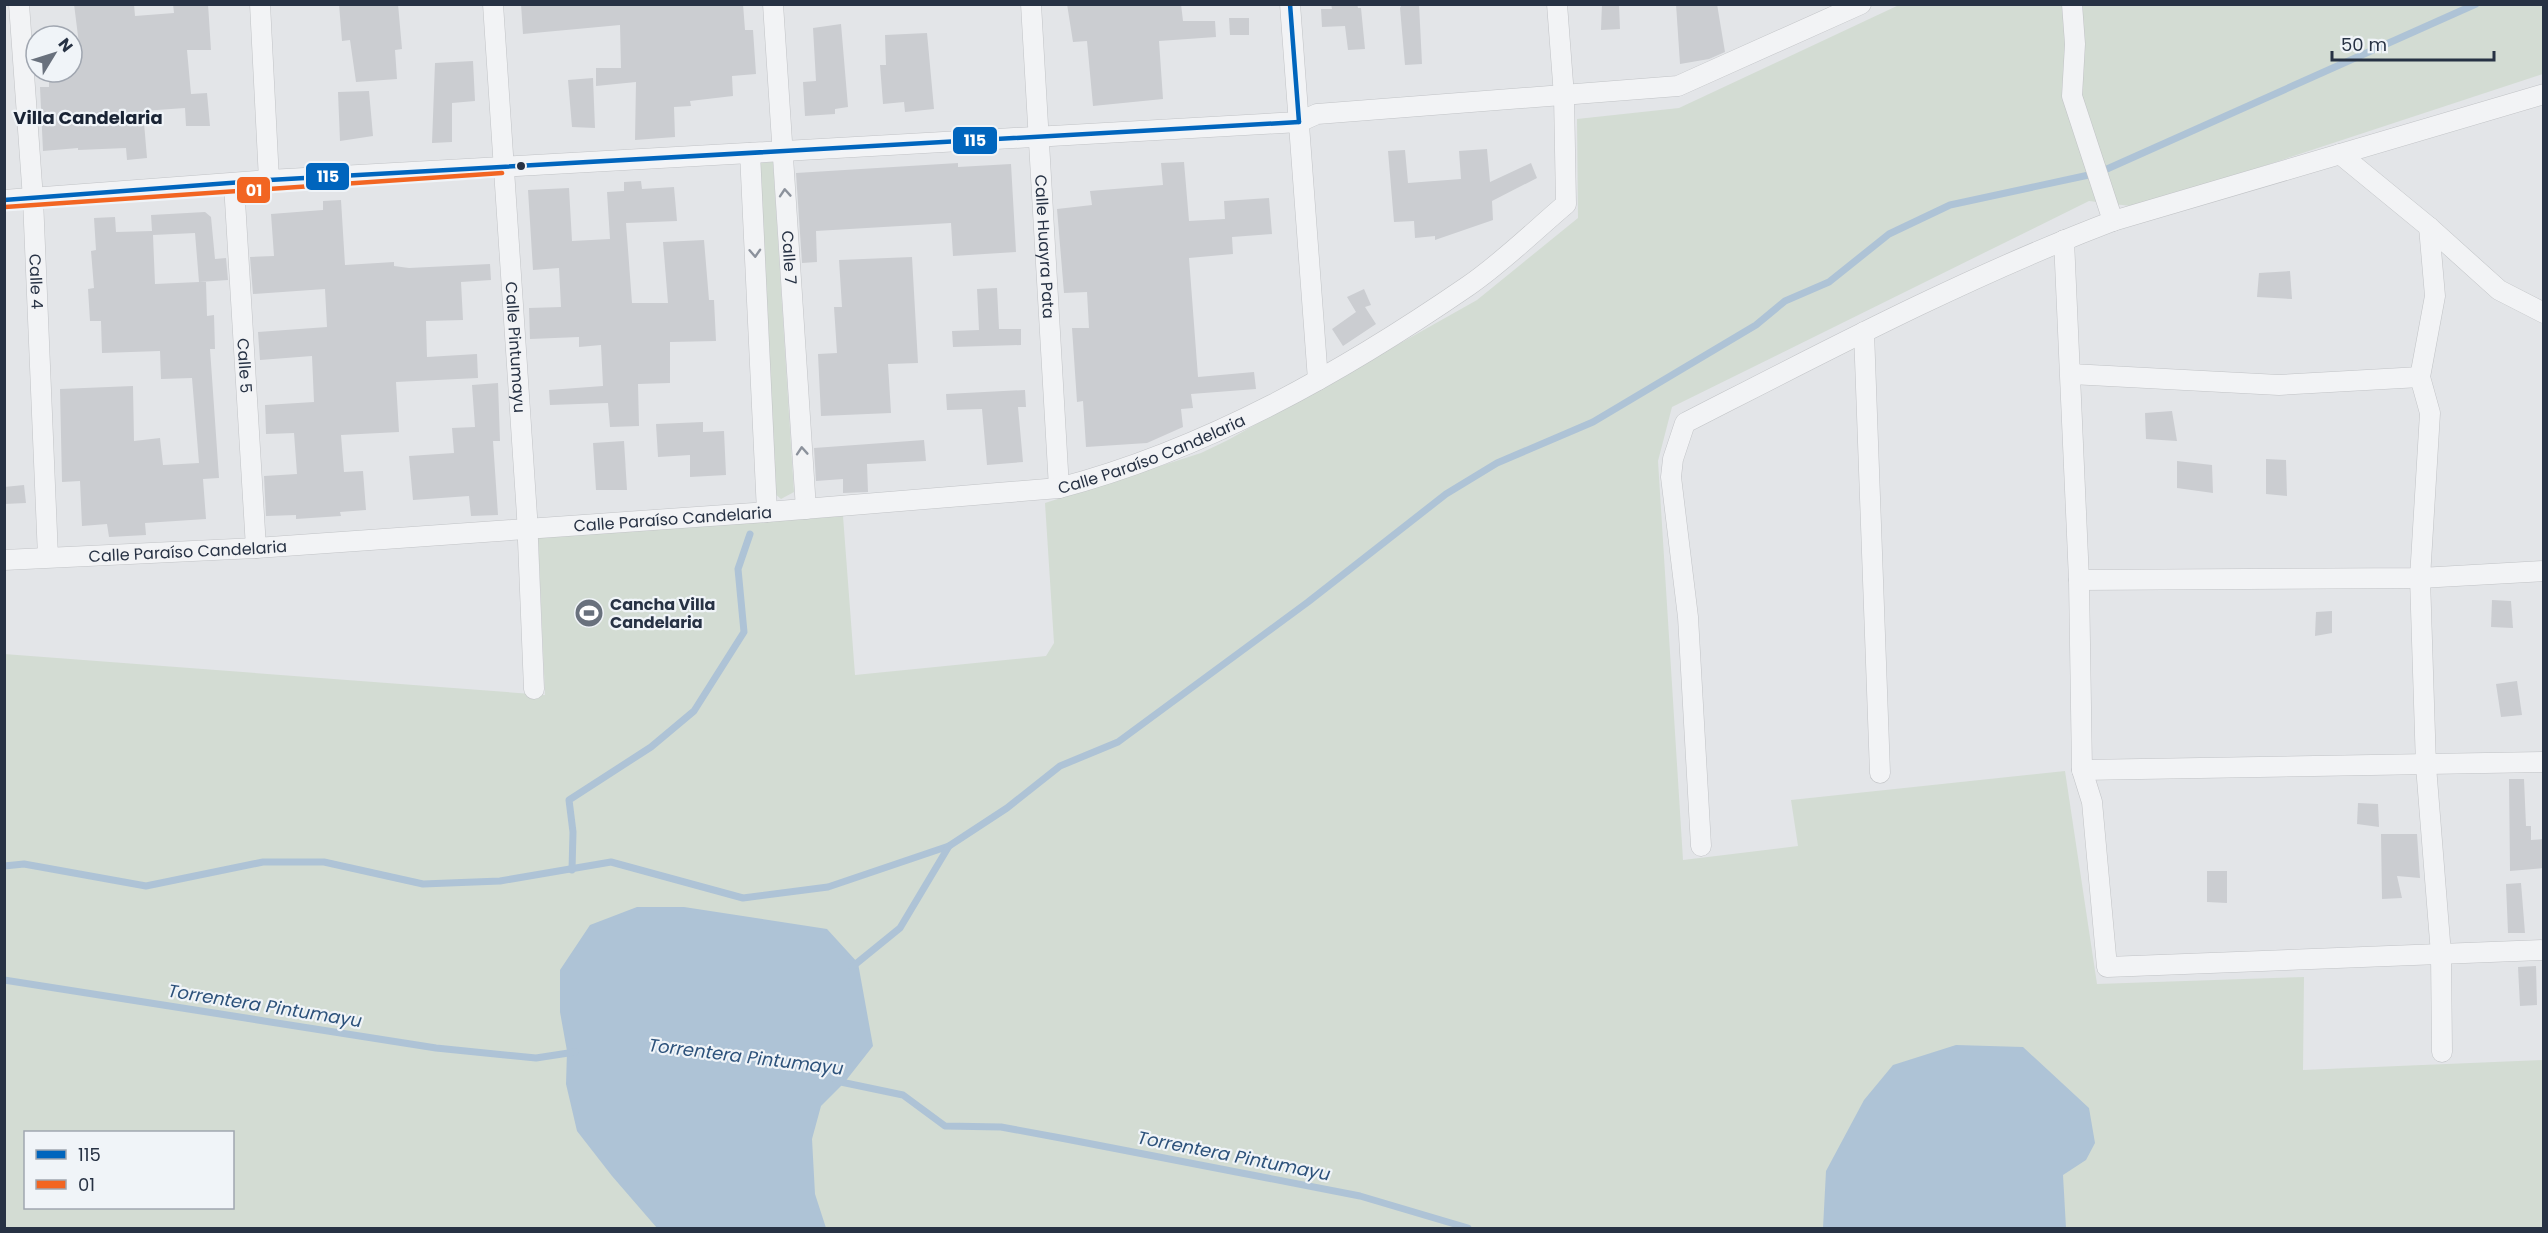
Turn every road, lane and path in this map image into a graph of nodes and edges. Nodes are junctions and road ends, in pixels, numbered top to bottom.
1 (19, 4) edge
2 (260, 4) edge
3 (493, 4) edge
4 (773, 4) edge
5 (1030, 4) edge
6 (1290, 4) edge
7 (1557, 4) edge
8 (1862, 4) edge
9 (2072, 4) edge
10 (1820, 13) edge
11 (2544, 94) edge
12 (1564, 96) junction
13 (1299, 122) junction
14 (1038, 137) junction
15 (782, 149) junction
16 (750, 153) junction
17 (2340, 154) junction
18 (502, 166) junction
19 (269, 180) junction
20 (234, 183) junction
21 (33, 198) junction
22 (4, 200) edge
23 (2113, 221) junction
24 (2429, 227) junction
25 (2064, 240) junction
26 (2544, 313) edge
27 (1864, 332) junction
28 (2070, 374) junction
29 (2420, 377) junction
30 (1318, 380) junction
31 (1059, 488) junction
32 (806, 509) junction
33 (767, 512) junction
34 (527, 529) junction
35 (256, 548) junction
36 (48, 557) junction
37 (4, 560) edge
38 (2544, 571) edge
39 (2420, 578) junction
40 (2079, 580) junction
41 (534, 689) dead end
42 (2544, 762) edge
43 (2426, 766) junction
44 (2082, 771) junction
45 (1880, 773) dead end
46 (1701, 846) dead end
47 (2544, 950) edge
48 (2441, 954) junction
49 (2442, 1052) dead end

1 - 21 street, Calle 4
2 - 19 street
3 - 18 street, Calle Pintumayu
4 - 15 street, Calle 7
5 - 14 street, Calle Huayra Pata
6 - 13 street
7 - 12 street
8 - 10 street
9 - 23 street
10 - 12 street
11 - 17 street
12 - 13 street
12 - 30 street, Calle Paraíso Candelaria
13 - 14 street
13 - 30 street
14 - 15 street
14 - 31 street, Calle Huayra Pata
15 - 16 street
32 -> 15 street, Calle 7
16 - 18 street
16 -> 33 street, Calle 7
17 - 23 street
17 - 24 street
18 - 19 street
18 - 34 street, Calle Pintumayu
19 - 20 street
20 - 21 street
20 - 35 street, Calle 5
21 - 22 street
21 - 36 street, Calle 4
23 - 25 street
24 - 26 street
24 - 29 street
25 - 27 street
25 - 28 street
27 - 45 street
27 - 46 street
28 - 29 street
28 - 40 street
29 - 39 street
30 - 31 street, Calle Paraíso Candelaria
31 - 32 street, Calle Paraíso Candelaria
32 - 33 street, Calle Paraíso Candelaria
33 - 34 street, Calle Paraíso Candelaria
34 - 35 street, Calle Paraíso Candelaria
34 - 41 street, Calle Pintumayu
35 - 36 street, Calle Paraíso Candelaria
36 - 37 street, Calle Paraíso Candelaria
38 - 39 street
39 - 40 street
39 - 43 street
40 - 44 street
42 - 43 street
43 - 44 street
43 - 48 street
44 - 48 street
47 - 48 street
48 - 49 street

